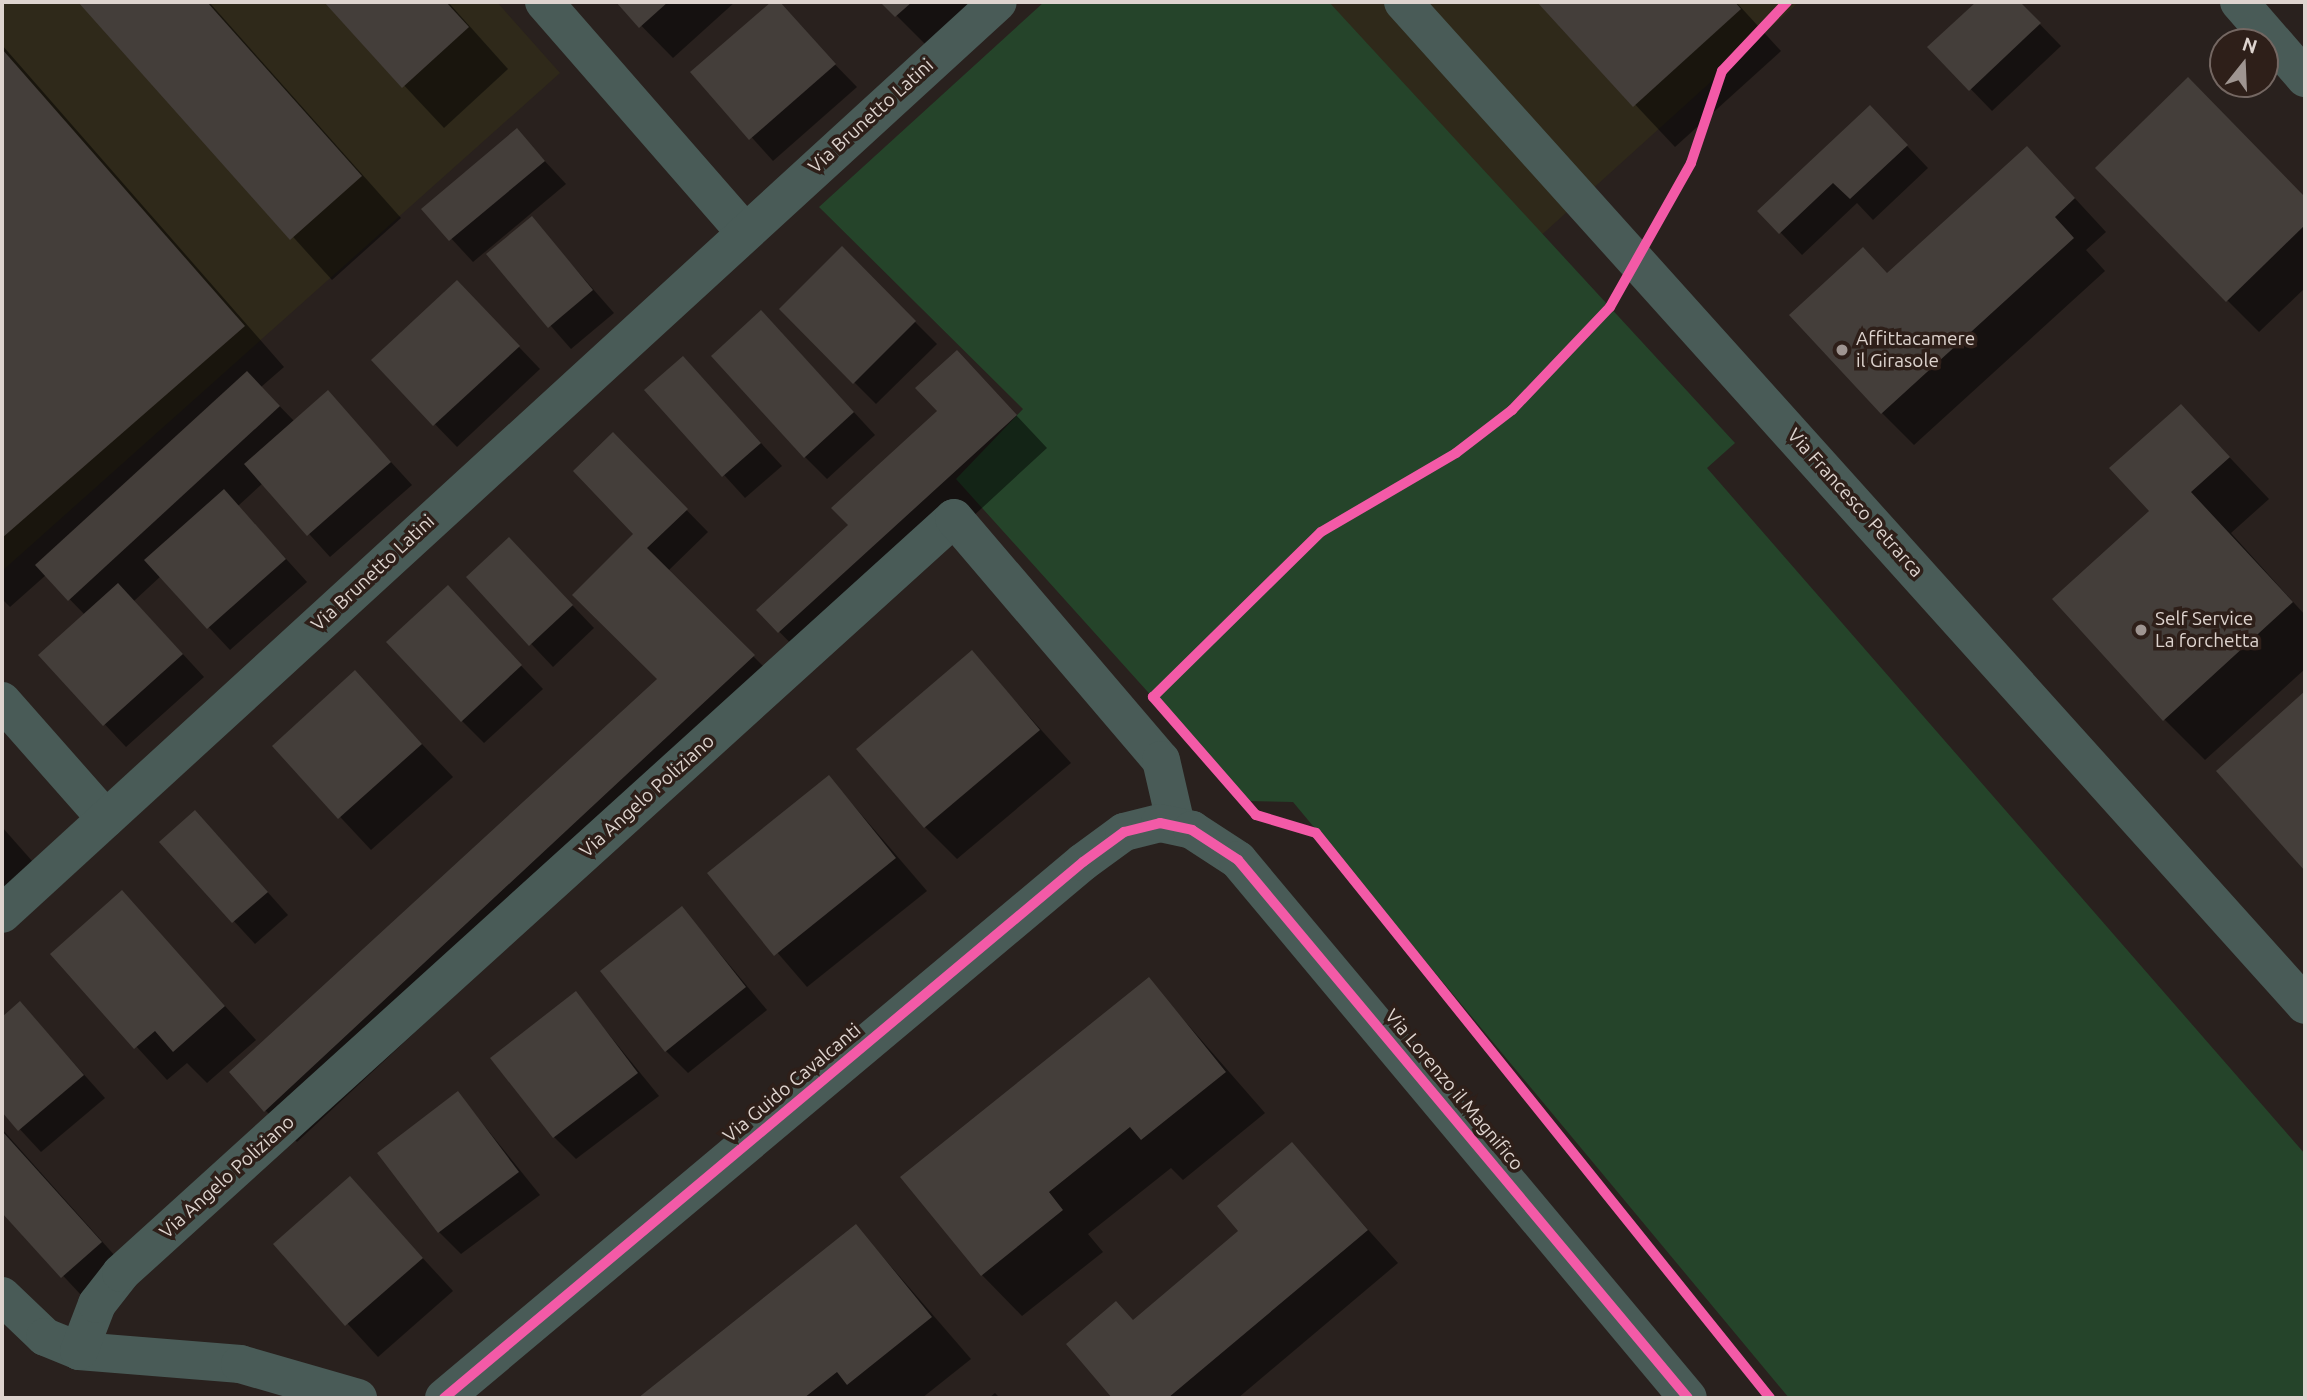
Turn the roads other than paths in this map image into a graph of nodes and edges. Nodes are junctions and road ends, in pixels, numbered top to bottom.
1 (544, 2) edge
2 (998, 2) edge
3 (1403, 2) edge
4 (2239, 2) edge
5 (2305, 78) edge
6 (744, 231) junction
7 (2, 701) edge
8 (106, 819) junction
9 (1176, 825) junction
10 (2, 914) edge
11 (2305, 1005) edge
12 (2, 1296) edge
13 (79, 1351) junction
14 (358, 1398) edge
15 (444, 1398) edge
16 (1688, 1398) edge

1 - 6 street
2 - 6 street, Via Brunetto Latini
3 - 11 street, Via Francesco Petrarca
4 - 5 street
6 - 8 street, Via Brunetto Latini
7 - 8 street
8 - 10 street, Via Brunetto Latini
9 - 13 street, Via Angelo Poliziano
9 - 15 street, Via Guido Cavalcanti
9 - 16 street, Via Lorenzo il Magnifico
12 - 13 street
13 - 14 street

